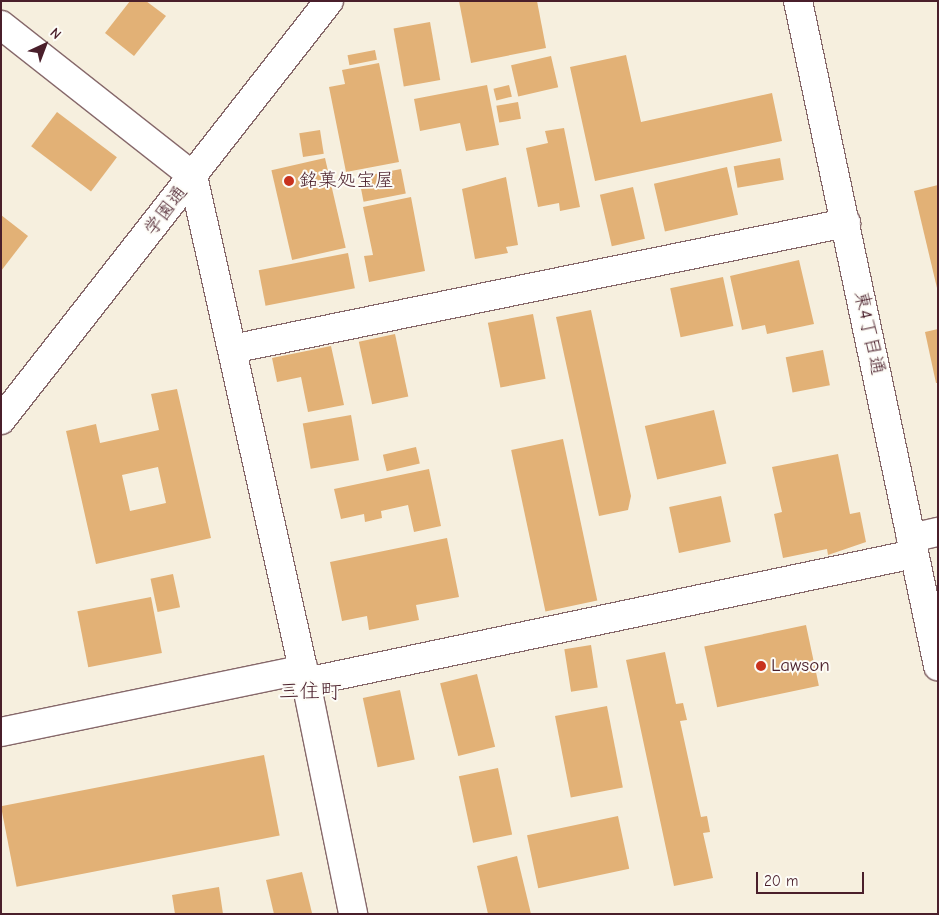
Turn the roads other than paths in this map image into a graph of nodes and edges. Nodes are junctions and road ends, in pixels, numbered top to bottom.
1 (329, 1) edge
2 (798, 1) edge
3 (1, 25) edge
4 (193, 176) junction
5 (846, 223) junction
6 (232, 349) junction
7 (1, 420) edge
8 (938, 532) edge
9 (912, 546) junction
10 (938, 666) edge
11 (305, 676) junction
12 (1, 732) edge
13 (352, 914) edge

1 - 4 street, 学園通
2 - 5 street, 東4丁目通
3 - 4 street
4 - 6 street
4 - 7 street, 学園通
5 - 6 street
5 - 9 street, 東4丁目通
6 - 11 street
8 - 9 street
9 - 10 street, 東4丁目通
9 - 11 street
11 - 12 street
11 - 13 street

